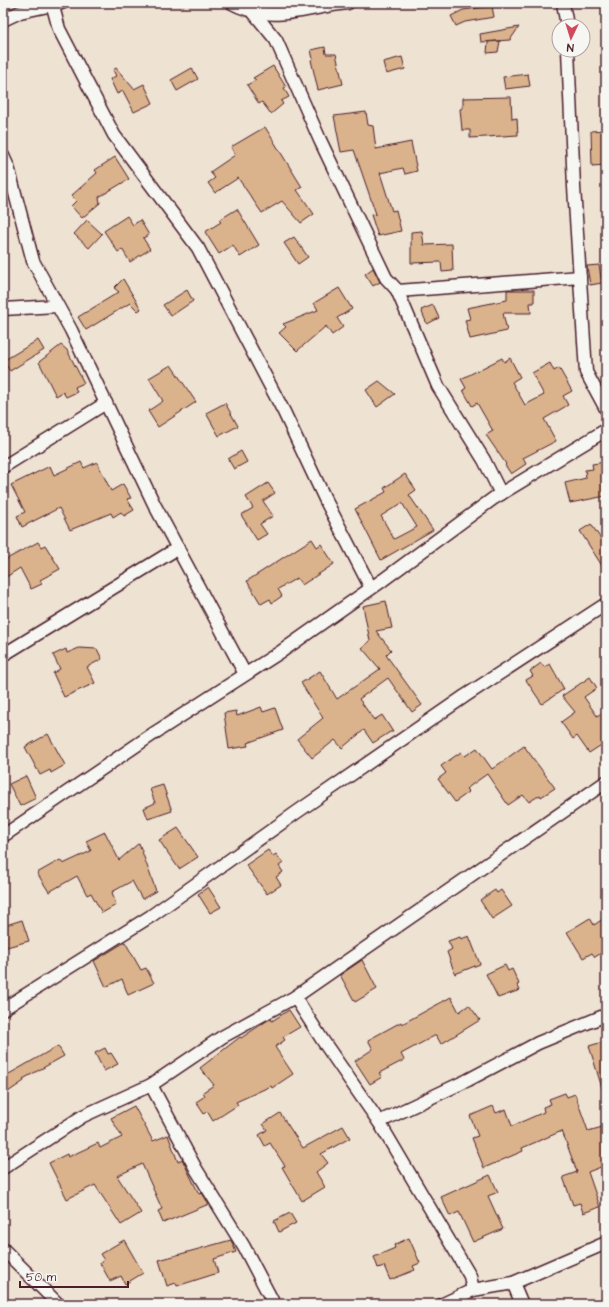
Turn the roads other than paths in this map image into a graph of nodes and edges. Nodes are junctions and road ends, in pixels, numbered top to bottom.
1 (232, 3) edge
2 (348, 3) edge
3 (563, 3) edge
4 (55, 4) edge
5 (254, 13) junction
6 (566, 18) edge
7 (3, 20) edge
8 (568, 58) edge
9 (3, 156) edge
10 (580, 277) junction
11 (397, 290) junction
12 (57, 306) junction
13 (3, 309) edge
14 (106, 403) junction
15 (606, 409) edge
16 (606, 430) edge
17 (3, 467) edge
18 (501, 494) junction
19 (178, 548) junction
20 (371, 588) junction
21 (606, 604) edge
22 (3, 656) edge
23 (245, 674) junction
24 (606, 782) edge
25 (3, 836) edge
26 (295, 997) junction
27 (5, 1004) edge
28 (606, 1015) edge
29 (151, 1085) junction
30 (379, 1122) junction
31 (3, 1168) edge
32 (606, 1244) edge
33 (3, 1249) edge
34 (513, 1283) junction
35 (473, 1290) junction
36 (58, 1304) edge
37 (274, 1304) edge
38 (443, 1304) edge
39 (522, 1304) edge

1 - 5 street
2 - 5 street
3 - 6 street
4 - 7 street
4 - 20 street
5 - 11 street
8 - 10 street
9 - 12 street
10 - 11 street
10 - 15 street
11 - 18 street
12 - 13 street
12 - 14 street
14 - 17 street
14 - 19 street
16 - 18 street
18 - 20 street
19 - 22 street
19 - 23 street
20 - 23 street
21 - 27 street
23 - 25 street
24 - 26 street
26 - 29 street
26 - 30 street
28 - 30 street
29 - 31 street
29 - 37 street
30 - 35 street
32 - 34 street
33 - 36 street
34 - 35 street
34 - 39 street
35 - 38 street

